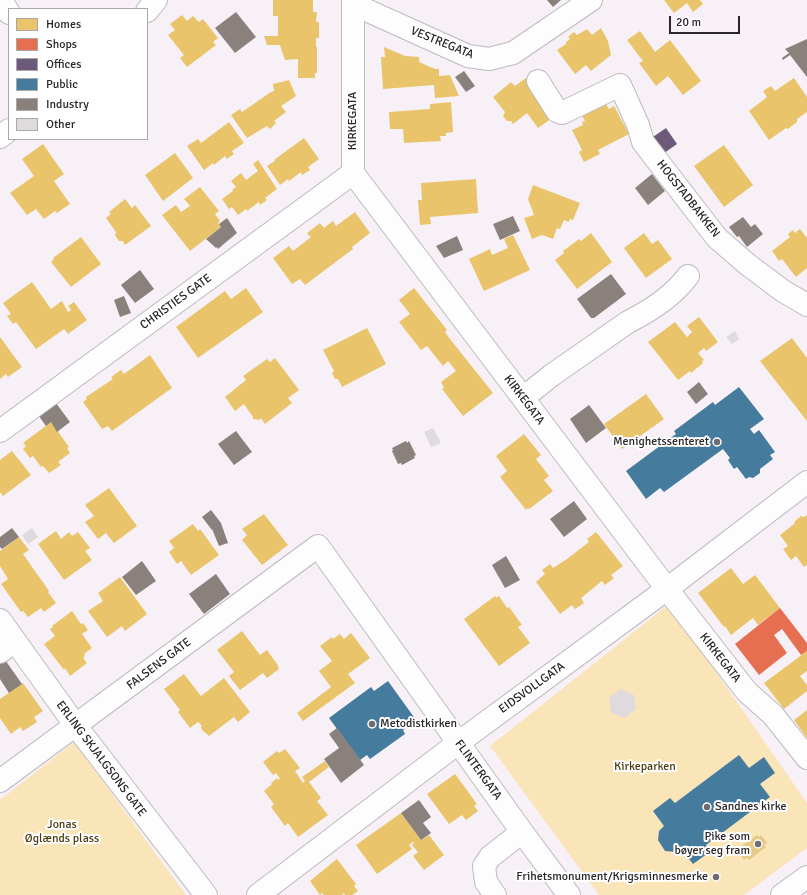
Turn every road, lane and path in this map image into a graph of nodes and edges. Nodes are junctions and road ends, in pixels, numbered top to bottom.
1 (1, 0) edge
2 (156, 0) edge
3 (591, 0) edge
4 (353, 2) edge
5 (148, 10) edge
6 (8, 11) edge
7 (538, 81) dead end
8 (8, 131) edge
9 (0, 137) edge
10 (352, 173) junction
11 (688, 276) dead end
12 (807, 305) edge
13 (523, 398) junction
14 (0, 431) edge
15 (807, 482) edge
16 (318, 546) joint
17 (667, 589) junction
18 (0, 620) edge
19 (8, 646) edge
20 (76, 726) junction
21 (458, 743) junction
22 (807, 758) edge
23 (0, 781) edge
24 (522, 832) junction
25 (807, 877) edge
26 (206, 895) edge
27 (258, 895) edge
28 (495, 895) edge
29 (569, 895) edge
30 (782, 895) edge

1 - 6 street
2 - 5 street
3 - 4 street, VESTREGATA
4 - 10 street, KIRKEGATA
7 - 12 street, HOGSTADBAKKEN
8 - 9 street
10 - 13 street, KIRKEGATA
10 - 14 street, CHRISTIES GATE
11 - 13 street
13 - 17 street, KIRKEGATA
15 - 17 street, EIDSVOLLGATA
16 - 20 street, FALSENS GATE
16 - 21 street, FLINTERGATA
17 - 21 street, EIDSVOLLGATA
17 - 22 street, KIRKEGATA
18 - 19 street, ERLING SKJALGSONS GATE
19 - 20 street, ERLING SKJALGSONS GATE
20 - 23 street, FALSENS GATE
20 - 26 street, ERLING SKJALGSONS GATE
21 - 24 street, FLINTERGATA
21 - 27 street, EIDSVOLLGATA
24 - 28 street
24 - 29 street, FLINTERGATA
25 - 30 street

